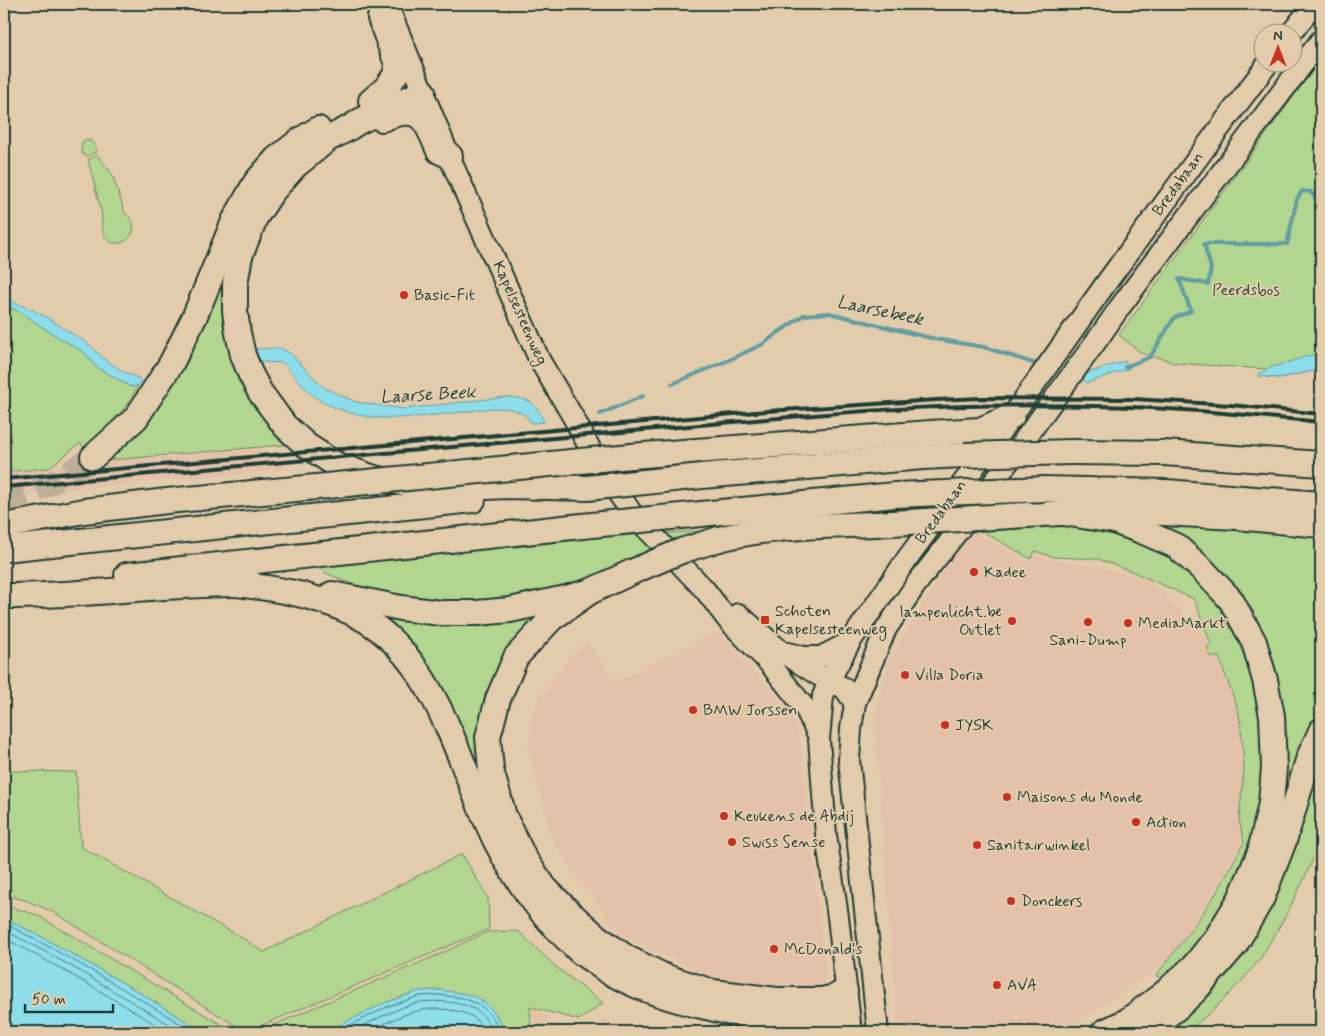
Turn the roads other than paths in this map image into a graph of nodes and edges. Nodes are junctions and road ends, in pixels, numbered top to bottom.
1 (386, 4) edge
2 (1314, 4) edge
3 (1300, 22) edge
4 (1321, 40) edge
5 (1262, 72) edge
6 (421, 87) junction
7 (371, 101) junction
8 (349, 128) junction
9 (450, 156) junction
10 (1012, 416) junction
11 (93, 458) tunnel mouth
12 (1321, 464) edge
13 (587, 488) junction
14 (1321, 504) edge
15 (1063, 513) junction
16 (1321, 525) edge
17 (4, 526) edge
18 (4, 549) edge
19 (237, 584) junction
20 (4, 588) edge
21 (592, 591) junction
22 (4, 596) edge
23 (850, 642) junction
24 (775, 657) junction
25 (826, 688) junction
26 (855, 703) junction
27 (1321, 731) edge
28 (819, 739) junction
29 (865, 912) junction
30 (838, 917) junction
31 (845, 991) junction
32 (851, 1032) edge
33 (878, 1032) edge
34 (1104, 1032) edge
35 (1145, 1032) edge

1 - 6 main road, Kapelsesteenweg
1 - 7 highway
2 - 3 main road
4 - 26 main road, Bredabaan
5 - 10 main road, Bredabaan
6 - 7 highway
6 - 8 highway
6 - 9 main road, Kapelsesteenweg
7 - 11 highway
8 - 9 highway
8 - 13 highway
9 - 24 main road, Kapelsesteenweg
10 - 17 highway, bridge
10 - 23 main road, Bredabaan
12 - 13 highway, bridge
13 - 18 highway
14 - 20 highway, bridge
15 - 16 highway
15 - 21 highway, bridge
15 - 34 highway
19 - 21 highway
19 - 22 highway
19 - 32 highway
21 - 31 highway
23 - 24 main road
23 - 25 main road, Bredabaan
24 - 25 main road, Kapelsesteenweg
24 - 28 main road, Kapelsesteenweg
25 - 26 main road, Kapelsesteenweg
25 - 28 main road, Bredabaan
26 - 29 main road, Bredabaan
27 - 35 highway
28 - 30 main road, Bredabaan
29 - 30 main road
29 - 33 main road, Bredabaan
30 - 31 main road, Bredabaan
31 - 32 main road, Bredabaan

